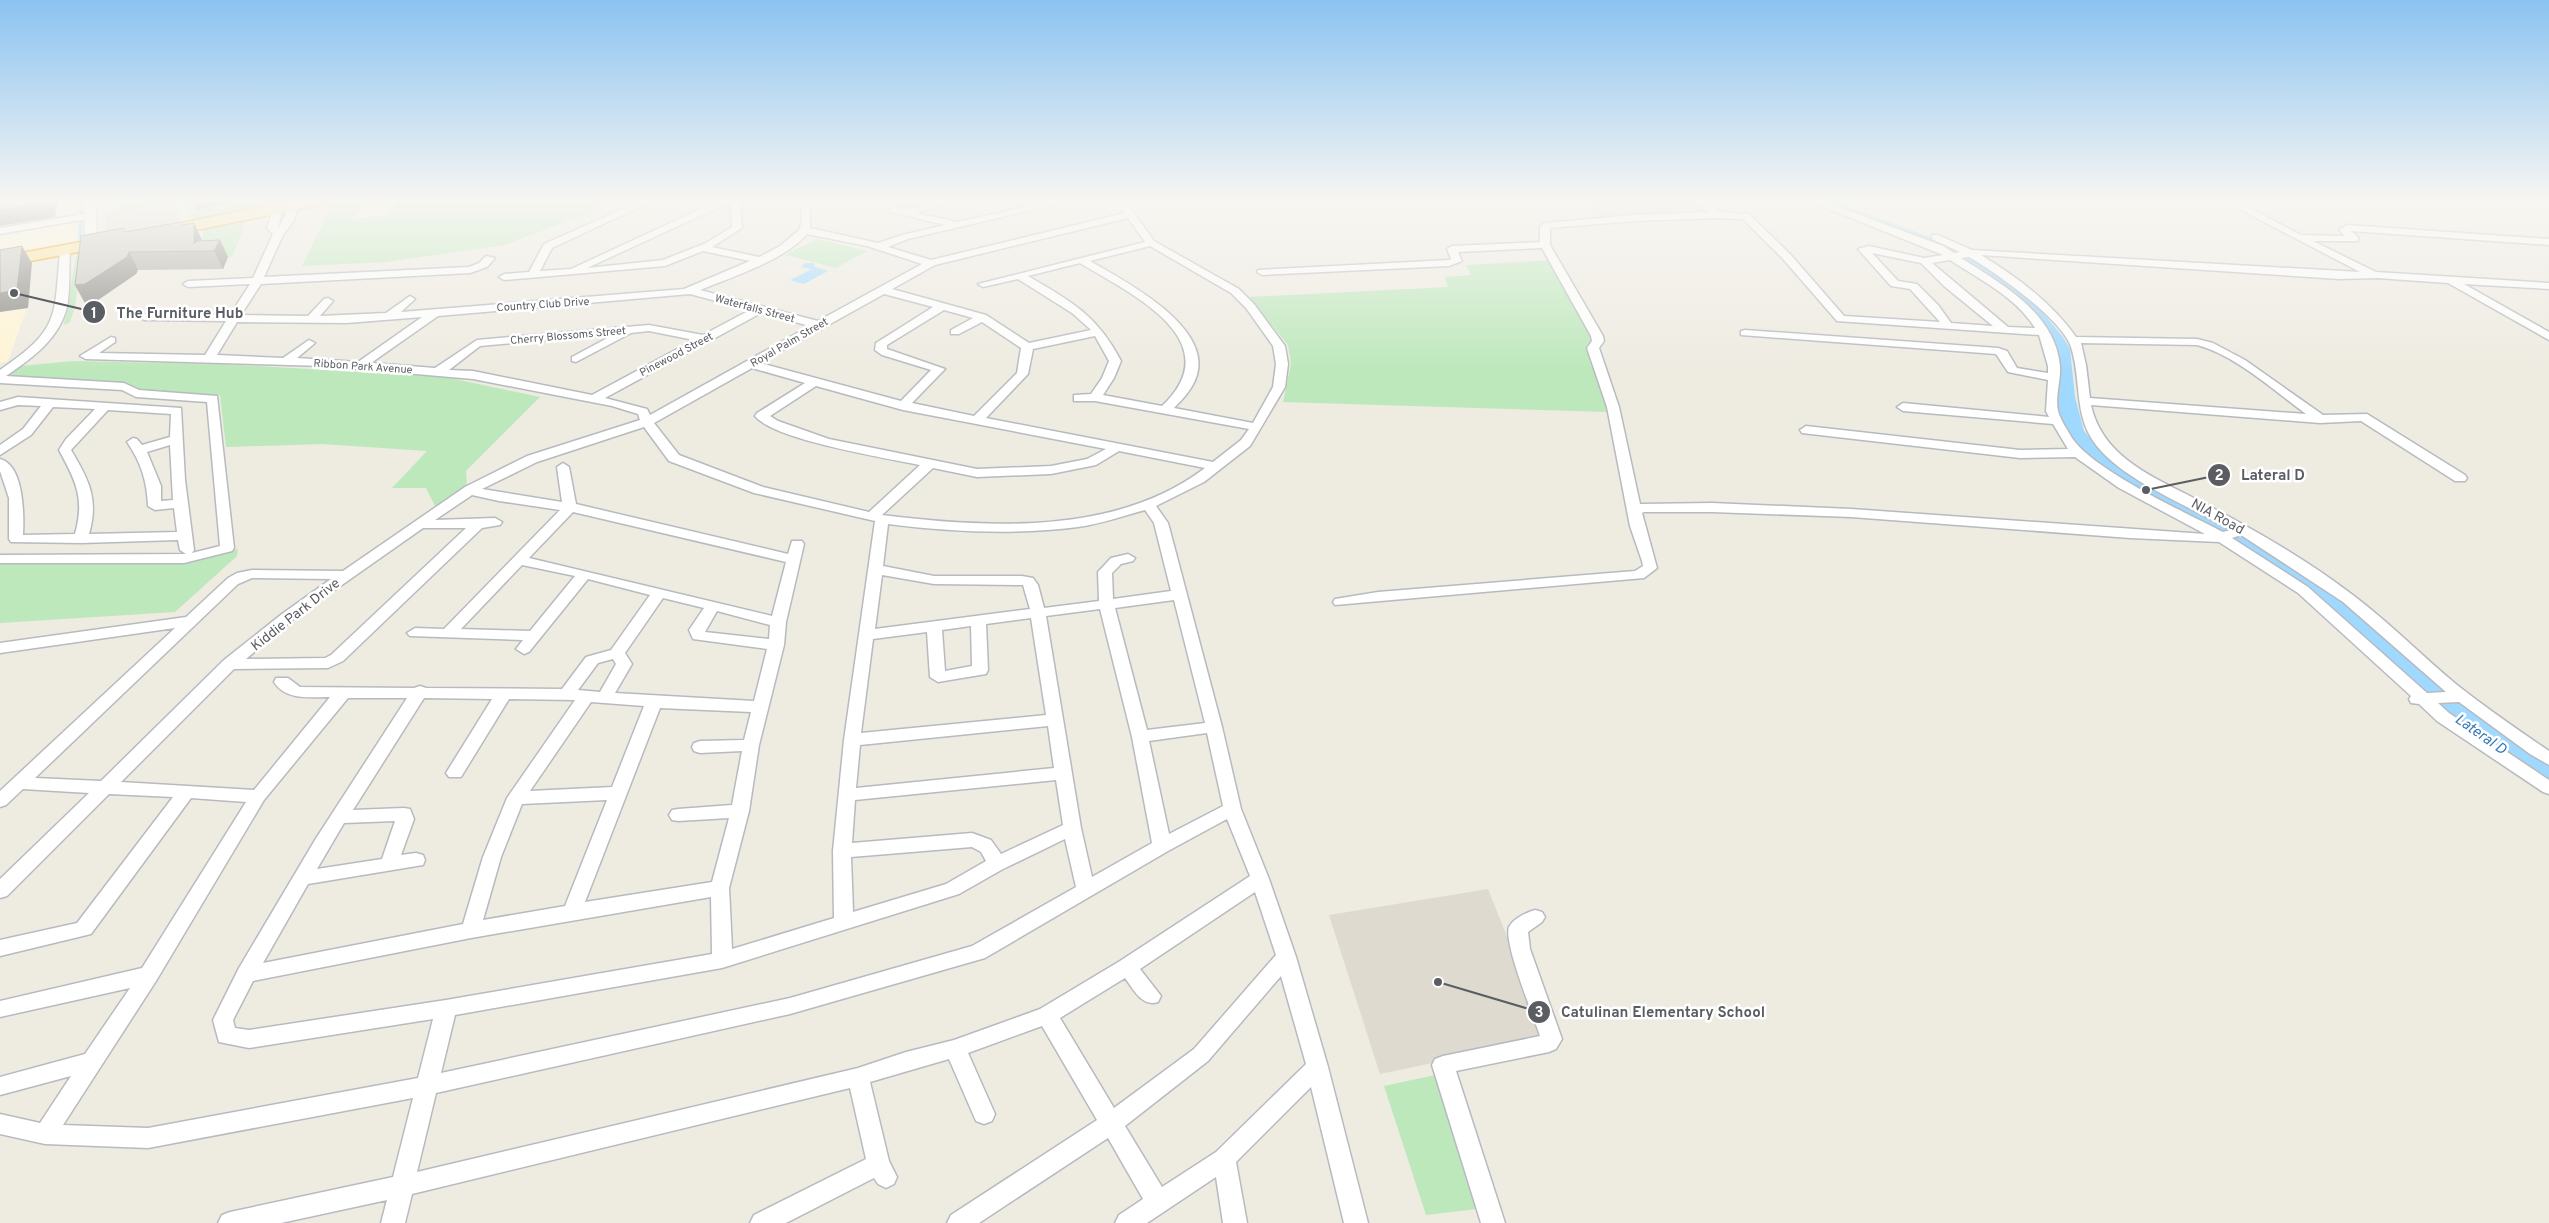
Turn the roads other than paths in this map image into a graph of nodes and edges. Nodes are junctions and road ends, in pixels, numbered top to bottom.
1 (35, 256) edge
2 (65, 256) edge
3 (268, 256) edge
4 (543, 256) edge
5 (603, 256) edge
6 (682, 256) edge
7 (740, 256) edge
8 (766, 256) edge
9 (909, 256) edge
10 (960, 256) edge
11 (1098, 256) edge
12 (1174, 256) edge
13 (1455, 256) edge
14 (1551, 256) edge
15 (1785, 256) edge
16 (1869, 256) edge
17 (1904, 256) edge
18 (1948, 256) edge
19 (1962, 256) edge
20 (1965, 256) edge
21 (1996, 256) edge
22 (2335, 256) edge
23 (490, 258) dead end
24 (758, 260) junction
25 (1082, 260) junction
26 (1924, 260) junction
27 (0, 262) edge
28 (411, 262) dead end
29 (931, 263) junction
30 (568, 272) junction
31 (1262, 272) dead end
32 (406, 273) junction
33 (2376, 275) junction
34 (533, 276) junction
35 (1021, 276) junction
36 (504, 277) dead end
37 (2448, 280) junction
38 (257, 281) junction
39 (188, 284) dead end
40 (983, 284) dead end
41 (2549, 286) edge
42 (882, 290) junction
43 (691, 291) junction
44 (410, 299) dead end
45 (328, 301) dead end
46 (943, 306) junction
47 (2033, 306) junction
48 (760, 309) junction
49 (436, 312) junction
50 (390, 316) junction
51 (144, 317) dead end
52 (982, 317) junction
53 (234, 318) junction
54 (311, 319) junction
55 (819, 325) junction
56 (1948, 326) junction
57 (632, 329) junction
58 (2005, 330) junction
59 (955, 332) dead end
60 (1100, 332) junction
61 (2042, 332) junction
62 (1745, 333) dead end
63 (2549, 337) edge
64 (705, 339) junction
65 (111, 340) dead end
66 (2073, 340) junction
67 (309, 343) dead end
68 (1027, 347) junction
69 (880, 348) junction
70 (867, 350) dead end
71 (209, 358) junction
72 (576, 359) dead end
73 (286, 361) junction
74 (750, 364) junction
75 (360, 366) junction
76 (952, 367) dead end
77 (940, 369) junction
78 (438, 372) junction
79 (0, 375) edge
80 (2054, 376) junction
81 (0, 379) edge
82 (815, 382) junction
83 (1095, 396) junction
84 (1078, 398) dead end
85 (593, 399) junction
86 (2084, 400) junction
87 (50, 402) junction
88 (0, 406) edge
89 (105, 406) junction
90 (903, 406) junction
91 (1903, 406) dead end
92 (1166, 409) junction
93 (761, 416) junction
94 (747, 418) dead end
95 (2320, 419) junction
96 (977, 420) junction
97 (2056, 421) junction
98 (647, 422) junction
99 (1256, 427) junction
100 (1806, 430) dead end
101 (176, 439) junction
102 (1118, 447) junction
103 (0, 451) edge
104 (2078, 453) junction
105 (0, 463) edge
106 (929, 464) junction
107 (1214, 466) junction
108 (563, 467) dead end
109 (2460, 478) dead end
110 (470, 490) junction
111 (182, 503) junction
112 (1148, 506) junction
113 (570, 507) junction
114 (1635, 511) junction
115 (878, 518) junction
116 (495, 522) dead end
117 (421, 524) junction
118 (478, 524) junction
119 (2242, 531) junction
120 (184, 534) junction
121 (2223, 536) junction
122 (81, 539) junction
123 (187, 550) dead end
124 (1128, 558) dead end
125 (0, 559) edge
126 (519, 560) junction
127 (874, 569) junction
128 (585, 574) junction
129 (344, 575) junction
130 (659, 593) junction
131 (1178, 595) junction
132 (1340, 602) dead end
133 (1106, 603) junction
134 (712, 607) junction
135 (1038, 612) junction
136 (189, 621) junction
137 (978, 621) junction
138 (778, 622) junction
139 (934, 628) junction
140 (415, 633) dead end
141 (448, 634) junction
142 (865, 635) junction
143 (535, 636) junction
144 (776, 645) junction
145 (0, 648) edge
146 (524, 649) dead end
147 (617, 653) junction
148 (230, 664) junction
149 (282, 682) dead end
150 (420, 691) junction
151 (342, 693) junction
152 (504, 693) junction
153 (566, 694) junction
154 (586, 696) junction
155 (605, 697) junction
156 (2459, 697) junction
157 (2422, 699) junction
158 (654, 702) junction
159 (759, 707) junction
160 (1055, 720) junction
161 (1214, 727) junction
162 (1140, 737) junction
163 (852, 740) junction
164 (751, 745) junction
165 (700, 747) dead end
166 (2549, 759) edge
167 (455, 772) dead end
168 (1063, 773) junction
169 (20, 783) junction
170 (105, 786) junction
171 (2549, 788) edge
172 (186, 792) junction
173 (620, 793) junction
174 (848, 795) junction
175 (258, 796) junction
176 (516, 798) junction
177 (0, 801) edge
178 (1232, 809) junction
179 (740, 812) junction
180 (678, 815) dead end
181 (338, 818) junction
182 (1072, 828) junction
183 (1162, 846) junction
184 (842, 851) junction
185 (416, 860) dead end
186 (390, 864) junction
187 (996, 864) junction
188 (303, 878) junction
189 (1260, 879) junction
190 (720, 888) junction
191 (1086, 890) junction
192 (0, 891) edge
193 (572, 912) junction
194 (1535, 917) dead end
195 (844, 920) junction
196 (471, 930) junction
197 (0, 948) edge
198 (1286, 957) junction
199 (722, 960) junction
200 (1127, 967) junction
201 (246, 974) junction
202 (149, 975) junction
203 (1151, 996) dead end
204 (446, 1008) junction
205 (0, 1009) edge
206 (1047, 1015) junction
207 (955, 1048) junction
208 (94, 1061) junction
209 (1318, 1067) junction
210 (858, 1077) junction
211 (0, 1086) edge
212 (426, 1086) junction
213 (984, 1114) dead end
214 (0, 1124) edge
215 (1110, 1124) junction
216 (45, 1134) junction
217 (1224, 1159) junction
218 (401, 1186) junction
219 (1158, 1201) junction
220 (230, 1223) edge
221 (392, 1223) edge
222 (762, 1223) edge
223 (959, 1223) edge
224 (1127, 1223) edge
225 (1235, 1223) edge
226 (1356, 1223) edge
227 (1494, 1223) edge

1 - 27 highway
2 - 79 street
3 - 38 street
4 - 34 street
5 - 30 street
6 - 30 street
7 - 24 street
8 - 24 street, Country Club Drive
9 - 29 street
10 - 29 street, Royal Palm Street
11 - 25 street
12 - 99 street
13 - 31 street
14 - 114 street
15 - 56 street
16 - 56 street
17 - 26 street
18 - 26 street
19 - 47 street
20 - 47 street, NIA Road
21 - 33 street
22 - 33 street
23 - 32 street
24 - 43 street, Country Club Drive
25 - 35 street
25 - 92 street
26 - 58 street
28 - 32 street
29 - 42 street, Royal Palm Street
30 - 34 street
32 - 38 street
33 - 37 street
34 - 36 street
35 - 40 street
35 - 60 street
37 - 41 street
37 - 63 street
38 - 39 street
38 - 53 street
42 - 46 street
42 - 55 street, Royal Palm Street
43 - 48 street, Waterfalls Street
43 - 49 street, Country Club Drive
44 - 50 street
45 - 54 street
46 - 52 street
46 - 69 street
47 - 61 street
47 - 66 street, NIA Road
48 - 55 street, Waterfalls Street
48 - 64 street, Pinewood Street
49 - 50 street, Country Club Drive
49 - 75 street
50 - 54 street, Country Club Drive
51 - 53 street, Country Club Drive
52 - 59 street
52 - 68 street
53 - 54 street, Country Club Drive
53 - 71 street
55 - 74 street, Royal Palm Street
56 - 58 street
57 - 64 street, Cherry Blossoms Street
57 - 72 street
57 - 78 street, Cherry Blossoms Street
58 - 61 street
60 - 68 street
60 - 83 street
61 - 80 street
62 - 80 street
64 - 85 street, Pinewood Street
65 - 71 street, Ribbon Park Avenue
66 - 86 street, NIA Road
66 - 95 street
67 - 73 street
68 - 96 street
69 - 70 street
69 - 77 street
71 - 73 street, Ribbon Park Avenue
73 - 75 street, Ribbon Park Avenue
74 - 82 street
74 - 98 street, Royal Palm Street
75 - 78 street, Ribbon Park Avenue
76 - 77 street
77 - 90 street
78 - 85 street, Ribbon Park Avenue
80 - 97 street
81 - 125 street
82 - 90 street
82 - 93 street
83 - 84 street
83 - 92 street
85 - 98 street, Ribbon Park Avenue
86 - 95 street
86 - 119 street, NIA Road
87 - 88 street
87 - 89 street
87 - 103 street
89 - 101 street
89 - 122 street
90 - 96 street
91 - 97 street
92 - 99 street
93 - 94 street
93 - 106 street
95 - 109 street
96 - 102 street
97 - 104 street
98 - 110 street, Kiddie Park Drive
98 - 115 street
99 - 107 street
100 - 104 street
101 - 111 street
101 - 111 street
102 - 106 street
102 - 107 street
104 - 121 street
105 - 122 street
106 - 115 street
107 - 112 street
108 - 113 street
110 - 113 street
110 - 117 street, Kiddie Park Drive
111 - 120 street
112 - 115 street
112 - 131 street
113 - 126 street
113 - 138 street
114 - 121 street
114 - 132 street
115 - 127 street
116 - 118 street
117 - 118 street
117 - 129 street, Kiddie Park Drive
118 - 148 street
119 - 121 street
119 - 156 street, NIA Road
120 - 122 street
120 - 123 street
121 - 157 street
124 - 133 street
126 - 128 street
126 - 141 street
127 - 135 street
127 - 142 street
128 - 130 street
128 - 143 street
129 - 136 street
129 - 148 street, Kiddie Park Drive
130 - 134 street
130 - 147 street
131 - 133 street
131 - 161 street
133 - 135 street
133 - 162 street
134 - 138 street
134 - 144 street
135 - 137 street
135 - 160 street
136 - 145 street
136 - 169 street
137 - 139 street
137 - 139 street
138 - 144 street
139 - 142 street
140 - 141 street
141 - 143 street
142 - 163 street
143 - 146 street
144 - 159 street
147 - 153 street
147 - 155 street
148 - 170 street, Kiddie Park Drive
149 - 151 street
150 - 151 street
150 - 152 street
150 - 181 street
151 - 175 street
152 - 153 street
152 - 167 street
153 - 154 street
154 - 155 street
154 - 176 street
155 - 158 street
156 - 157 street
156 - 166 street, NIA Road
157 - 171 street
158 - 159 street
158 - 173 street
159 - 164 street
160 - 163 street
160 - 168 street
161 - 162 street
161 - 178 street
162 - 183 street
163 - 174 street
164 - 165 street
164 - 179 street
168 - 174 street
168 - 182 street
169 - 170 street
169 - 177 street
170 - 172 street
170 - 192 street, Kiddie Park Drive
172 - 175 street
172 - 197 street
173 - 176 street
173 - 193 street
174 - 184 street
175 - 202 street
176 - 196 street
178 - 183 street
178 - 189 street
179 - 180 street
179 - 190 street
181 - 186 street
181 - 188 street
182 - 187 street
182 - 191 street
183 - 191 street
184 - 187 street
184 - 195 street
185 - 186 street
186 - 188 street
187 - 195 street
188 - 201 street
189 - 198 street
189 - 200 street
190 - 193 street
190 - 199 street
191 - 212 street
193 - 196 street
194 - 227 street
195 - 199 street
196 - 201 street
198 - 209 street
198 - 215 street
199 - 204 street
200 - 203 street
200 - 206 street
201 - 204 street
202 - 205 street
202 - 208 street
204 - 212 street
206 - 207 street
206 - 215 street
207 - 210 street
207 - 213 street
208 - 211 street
208 - 216 street
209 - 217 street
209 - 226 street
210 - 218 street
210 - 222 street
212 - 216 street
212 - 218 street
214 - 216 street
215 - 219 street
215 - 223 street
217 - 219 street
217 - 225 street
218 - 220 street
218 - 221 street
219 - 224 street

